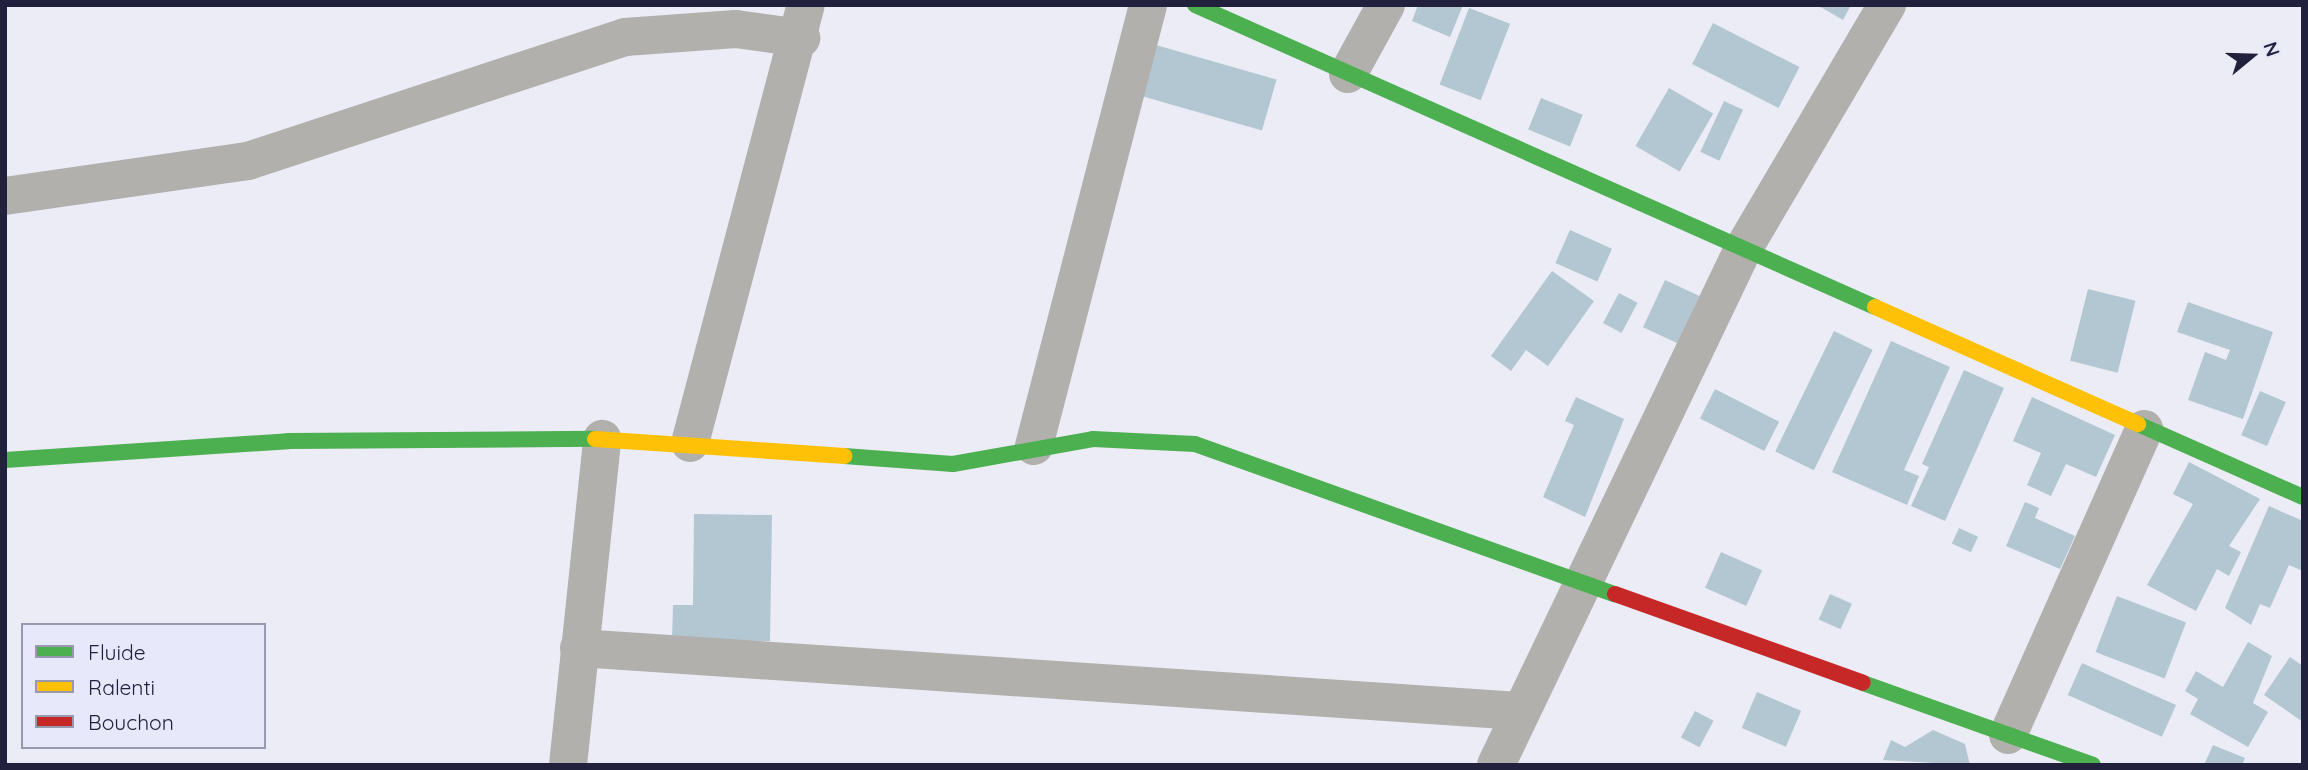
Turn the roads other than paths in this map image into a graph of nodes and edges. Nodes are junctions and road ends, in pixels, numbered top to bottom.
1 (1149, 5) edge
2 (1195, 5) edge
3 (1386, 5) edge
4 (1887, 5) edge
5 (803, 21) edge
6 (1348, 74) junction
7 (5, 196) edge
8 (1742, 251) junction
9 (2144, 429) junction
10 (603, 439) junction
11 (690, 443) junction
12 (1034, 446) junction
13 (5, 460) edge
14 (2303, 497) edge
15 (1585, 579) junction
16 (579, 649) junction
17 (1519, 712) junction
18 (2008, 735) junction
19 (568, 765) edge
20 (1496, 765) edge
21 (2093, 765) edge

1 - 12 street
2 - 6 street
3 - 6 street
4 - 8 street
5 - 7 street
5 - 11 street
6 - 8 street
8 - 9 street
8 - 15 street
9 - 14 street
9 - 18 street
10 - 11 street
10 - 13 street
10 - 16 street
11 - 12 street
12 - 15 street
15 - 17 street
15 - 18 street
16 - 17 street
16 - 19 street
17 - 20 street
18 - 21 street

